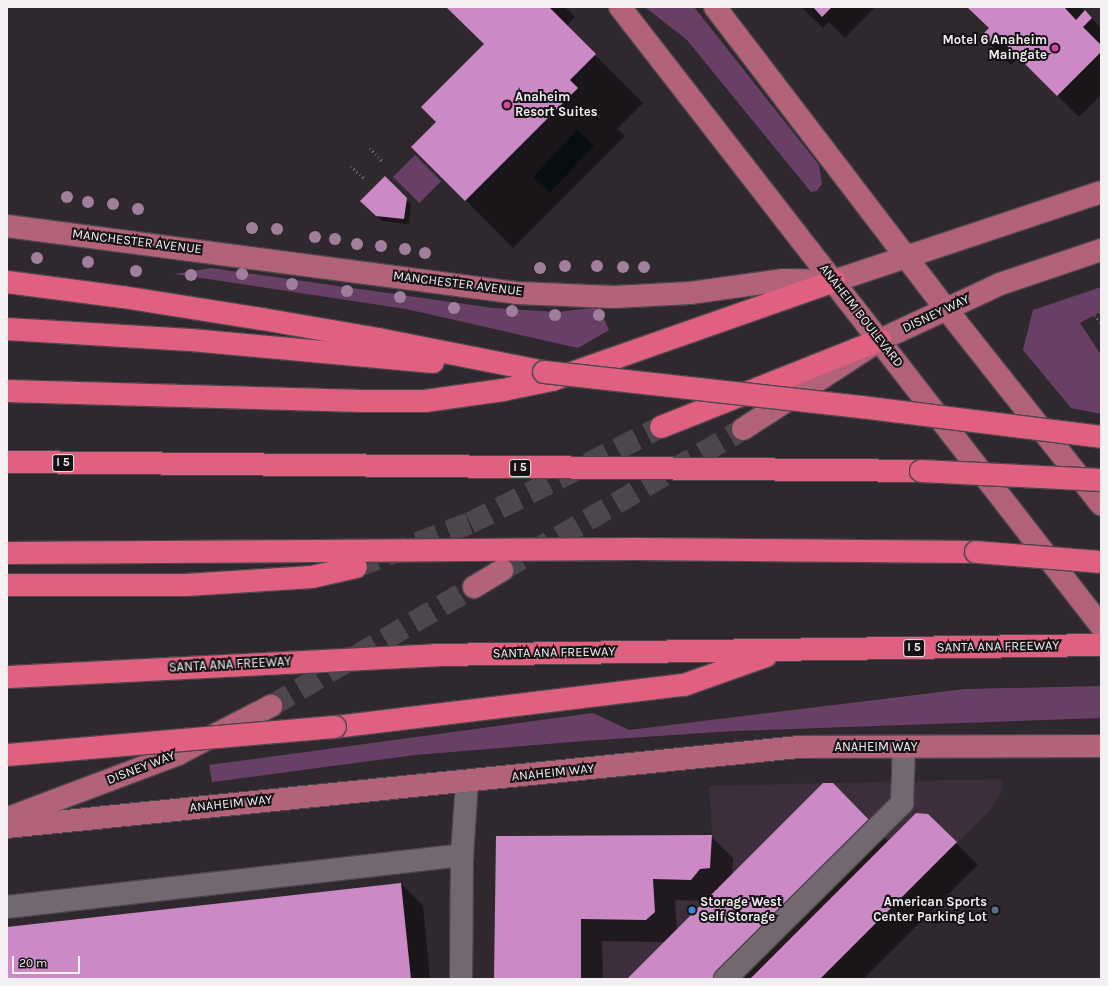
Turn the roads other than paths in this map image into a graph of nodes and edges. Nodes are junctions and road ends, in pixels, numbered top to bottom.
1 (620, 7) edge
2 (722, 10) edge
3 (1101, 192) edge
4 (7, 226) edge
5 (1101, 250) edge
6 (908, 257) junction
7 (7, 282) edge
8 (834, 282) junction
9 (947, 310) junction
10 (7, 329) edge
11 (880, 340) junction
12 (544, 372) junction
13 (7, 391) edge
14 (661, 427) tunnel mouth
15 (743, 429) tunnel mouth
16 (1101, 437) edge
17 (7, 462) edge
18 (1101, 480) edge
19 (1101, 504) edge
20 (7, 553) edge
21 (1101, 562) edge
22 (356, 568) tunnel mouth
23 (502, 570) tunnel mouth
24 (7, 585) edge
25 (474, 587) tunnel mouth
26 (1101, 626) edge
27 (1101, 645) edge
28 (784, 649) junction
29 (7, 677) edge
30 (271, 706) tunnel mouth
31 (904, 746) junction
32 (1101, 746) edge
33 (7, 755) edge
34 (467, 781) junction
35 (7, 819) edge
36 (7, 826) edge
37 (462, 855) junction
38 (7, 907) edge
39 (461, 979) edge
40 (725, 979) edge

1 - 8 main road, ANAHEIM BOULEVARD
2 - 6 main road
3 - 6 main road
4 - 8 main road, MANCHESTER AVENUE
5 - 9 main road, DISNEY WAY
6 - 8 main road, MANCHESTER AVENUE
6 - 9 main road
7 - 12 highway
8 - 11 main road, ANAHEIM BOULEVARD
8 - 13 highway
9 - 11 main road, DISNEY WAY
9 - 19 main road
10 - 12 highway
11 - 14 highway
11 - 15 main road, DISNEY WAY
11 - 26 main road, ANAHEIM BOULEVARD
12 - 16 highway, bridge
17 - 18 highway, I 5, bridge
20 - 21 highway, bridge
22 - 24 highway
23 - 25 main road
27 - 28 highway, SANTA ANA FREEWAY / I 5
28 - 29 highway, SANTA ANA FREEWAY / I 5
28 - 33 highway, bridge
30 - 35 main road, DISNEY WAY
31 - 32 main road, ANAHEIM WAY
31 - 34 main road, ANAHEIM WAY
31 - 40 lane
34 - 36 main road, ANAHEIM WAY
34 - 37 lane
37 - 38 lane
37 - 39 lane

